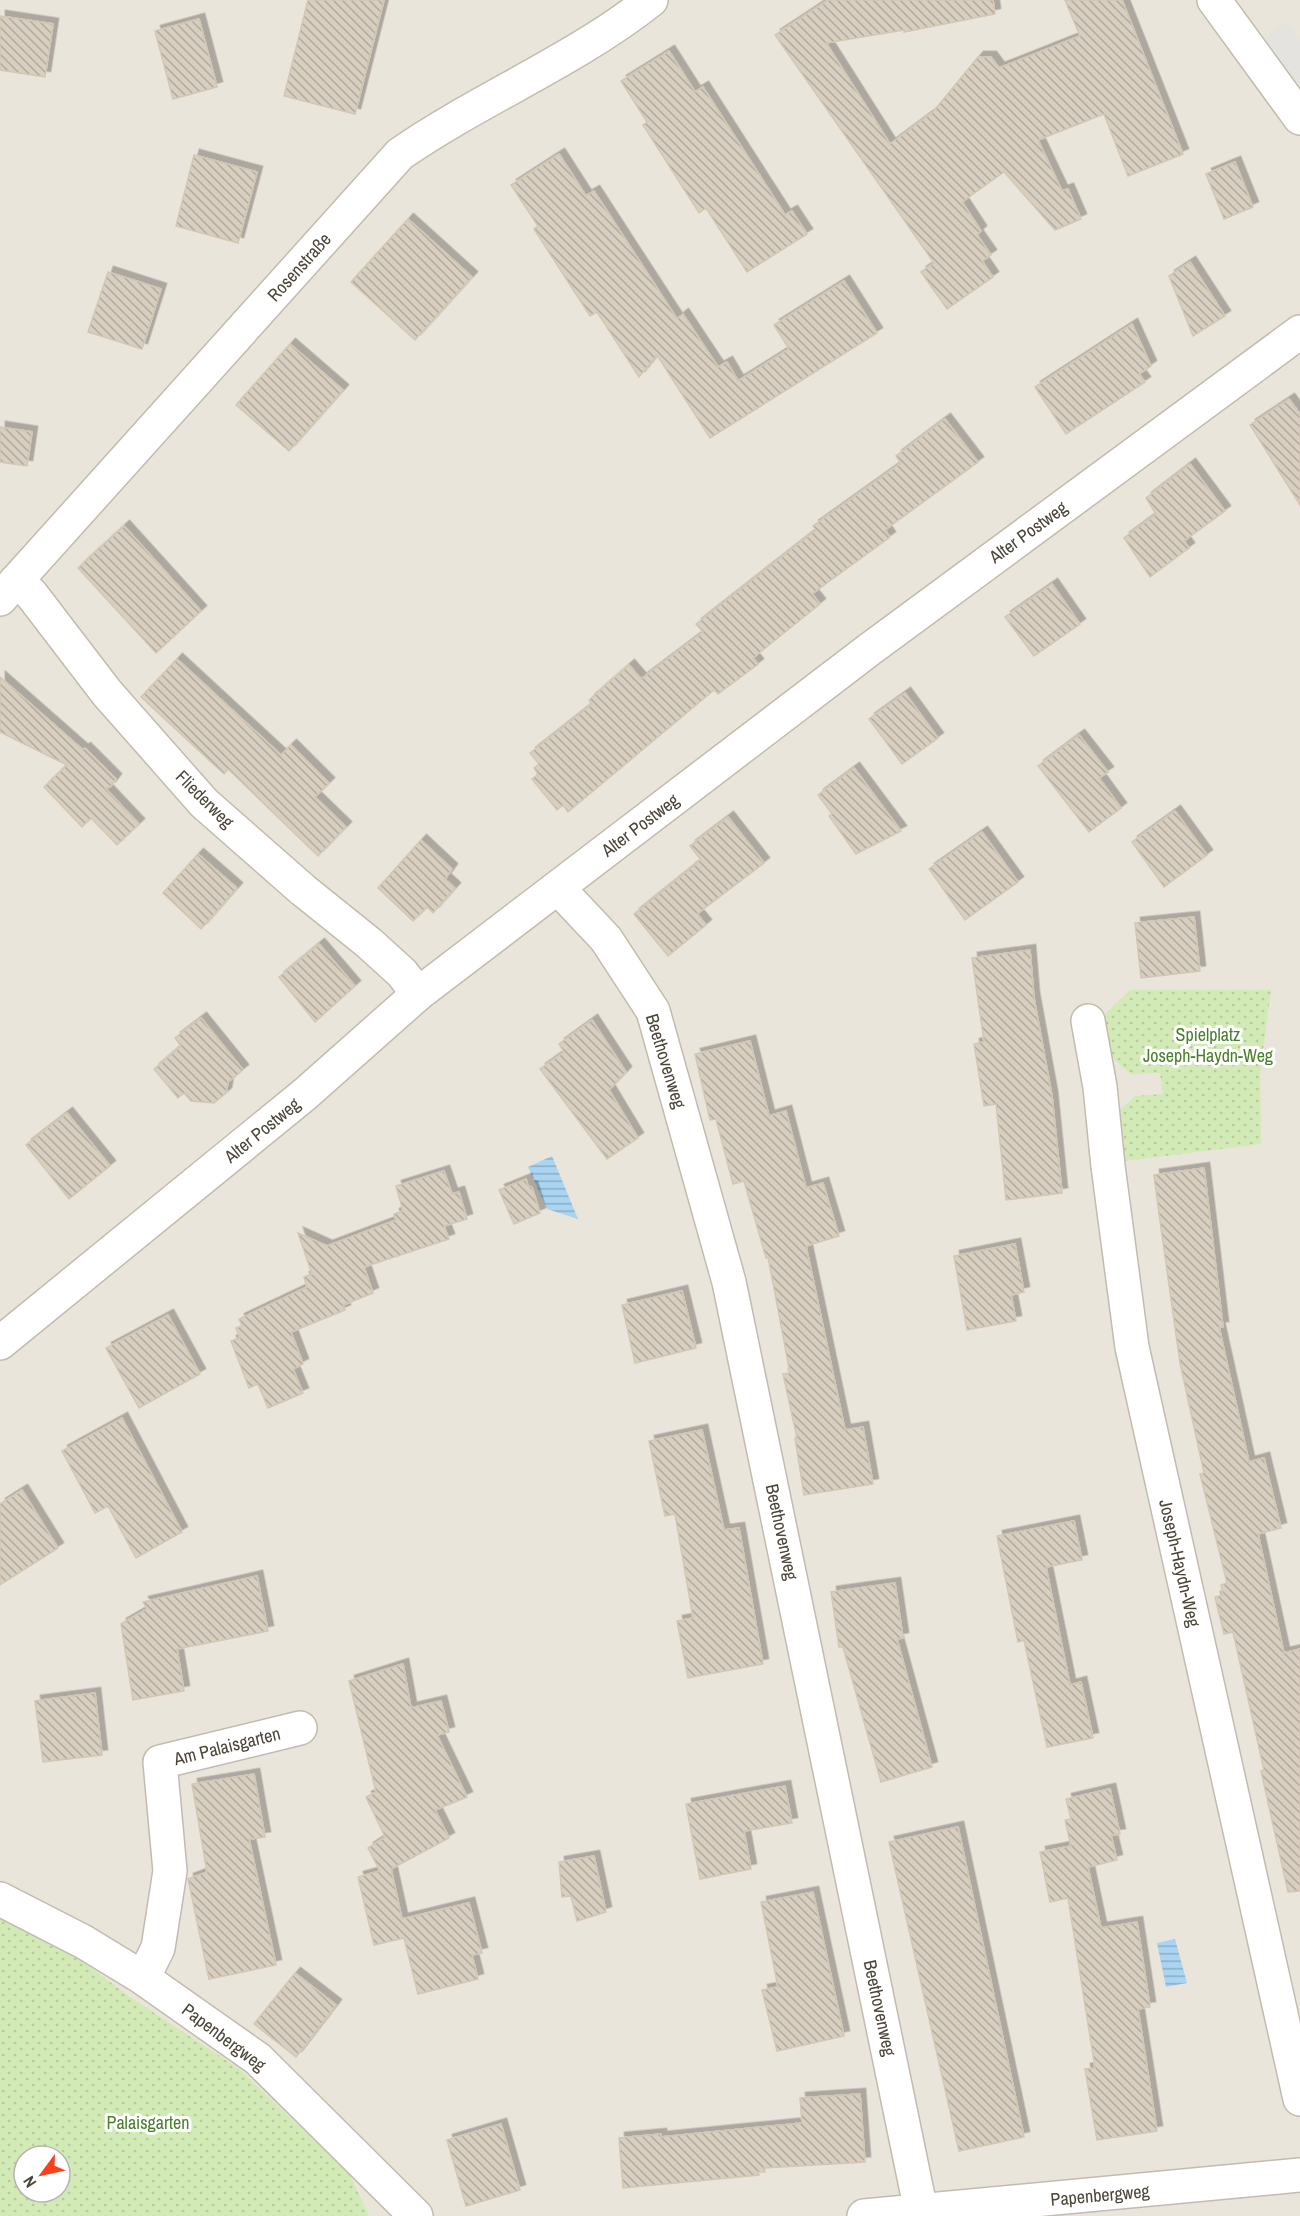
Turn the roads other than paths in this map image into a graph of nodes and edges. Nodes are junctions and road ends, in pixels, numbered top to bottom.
1 (651, 0) edge
2 (1214, 0) edge
3 (1300, 118) edge
4 (1300, 332) edge
5 (9, 590) edge
6 (558, 888) junction
7 (418, 994) junction
8 (1088, 1021) dead end
9 (0, 1343) edge
10 (300, 1728) dead end
11 (0, 1899) edge
12 (143, 1978) junction
13 (1300, 2099) edge
14 (1300, 2175) edge
15 (921, 2211) junction
16 (416, 2216) edge
17 (864, 2216) edge

1 - 5 street, Rosenstraße
2 - 3 street
4 - 6 street, Alter Postweg
5 - 7 street, Fliederweg
6 - 7 street, Alter Postweg
6 - 15 street, Beethovenweg
7 - 9 street, Alter Postweg
8 - 13 street, Joseph-Haydn-Weg
10 - 12 street, Am Palaisgarten
11 - 12 street, Papenbergweg
12 - 16 street, Papenbergweg
14 - 15 street, Papenbergweg
15 - 17 street, Papenbergweg

